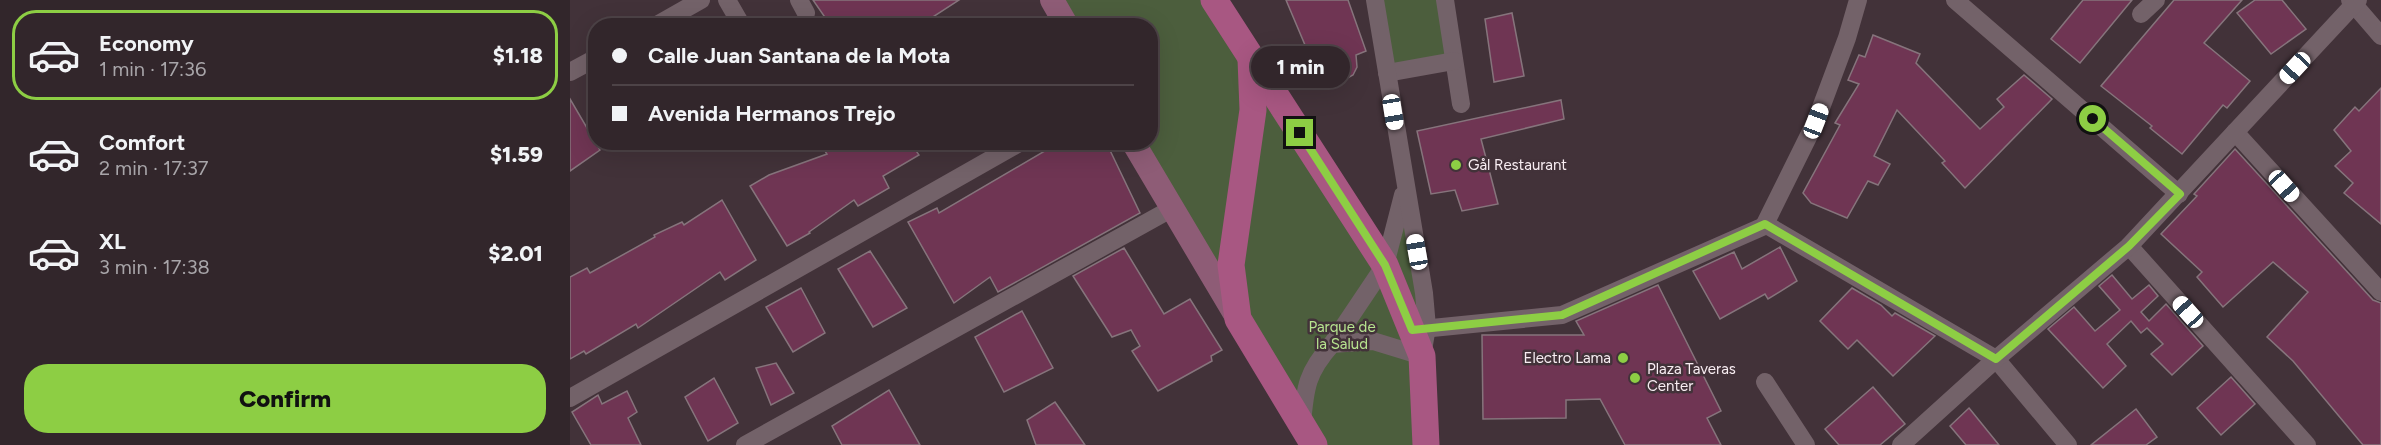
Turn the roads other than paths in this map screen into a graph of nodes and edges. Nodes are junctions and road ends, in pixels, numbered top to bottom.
1 (701, 0) edge
2 (727, 0) edge
3 (1052, 0) edge
4 (1214, 0) edge
5 (1375, 0) edge
6 (1445, 0) edge
7 (1858, 0) edge
8 (1955, 0) edge
9 (2156, 0) edge
10 (2354, 1) edge
11 (2141, 14) dead end
12 (669, 18) edge
13 (737, 18) edge
14 (1062, 18) edge
15 (2381, 36) edge
16 (1251, 57) junction
17 (1454, 61) junction
18 (588, 62) edge
19 (570, 72) edge
20 (1387, 73) junction
21 (1461, 104) dead end
22 (2235, 132) junction
23 (1007, 150) edge
24 (1138, 150) edge
25 (1402, 170) junction
26 (2180, 194) junction
27 (1171, 209) junction
28 (1765, 224) junction
29 (2129, 246) junction
30 (1385, 265) junction
31 (2381, 292) edge
32 (1238, 319) junction
33 (1420, 328) junction
34 (1332, 344) junction
35 (1422, 356) junction
36 (1996, 359) junction
37 (1765, 382) dead end
38 (570, 398) edge
39 (1308, 435) edge
40 (745, 445) edge
41 (1426, 445) edge
42 (1806, 445) edge
43 (1901, 445) edge
44 (2068, 445) edge
45 (2307, 445) edge

1 - 12 street
2 - 13 street
3 - 14 main road
4 - 16 main road
5 - 20 street
6 - 17 street
7 - 28 street
8 - 26 street
9 - 11 street
10 - 15 street
10 - 22 street
16 - 30 main road
16 - 32 main road
17 - 20 street
17 - 21 street
18 - 19 street
20 - 25 street
22 - 26 street
22 - 31 street
23 - 38 street
24 - 27 main road
25 - 30 street
25 - 33 street
26 - 29 street
27 - 32 main road
27 - 40 street
28 - 33 street
28 - 36 street
29 - 36 street
29 - 45 street
30 - 33 main road
30 - 34 street
32 - 39 main road
33 - 35 main road
34 - 35 street
34 - 39 street
35 - 41 main road
36 - 43 street
36 - 44 street
37 - 42 street

